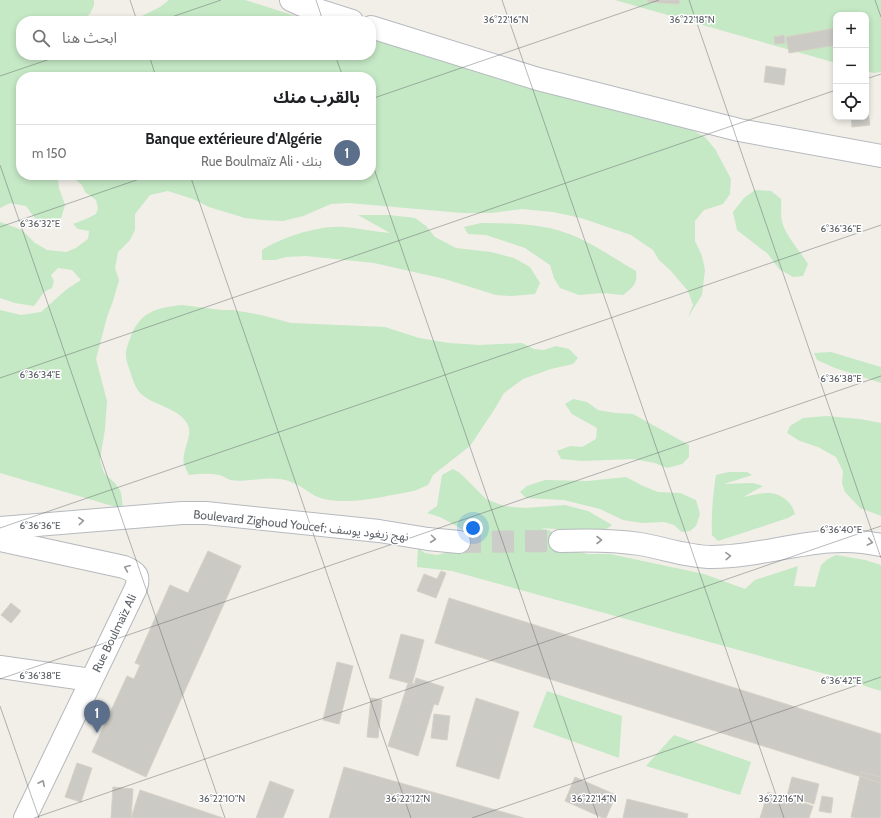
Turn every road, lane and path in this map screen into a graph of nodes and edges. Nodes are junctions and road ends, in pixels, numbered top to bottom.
1 (291, 0) edge
2 (336, 16) edge
3 (376, 29) edge
4 (881, 156) edge
5 (0, 528) edge
6 (0, 540) edge
7 (560, 541) tunnel mouth
8 (459, 542) tunnel mouth
9 (881, 545) edge
10 (0, 667) edge
11 (91, 680) junction
12 (25, 818) edge

1 - 2 street
3 - 4 street
5 -> 8 street, Boulevard Zighoud Youcef; نهج زيغود يوسف
11 -> 6 street, Rue Boulmaïz Ali
7 -> 9 street
10 - 11 street
12 -> 11 street, Rue Boulmaïz Ali

